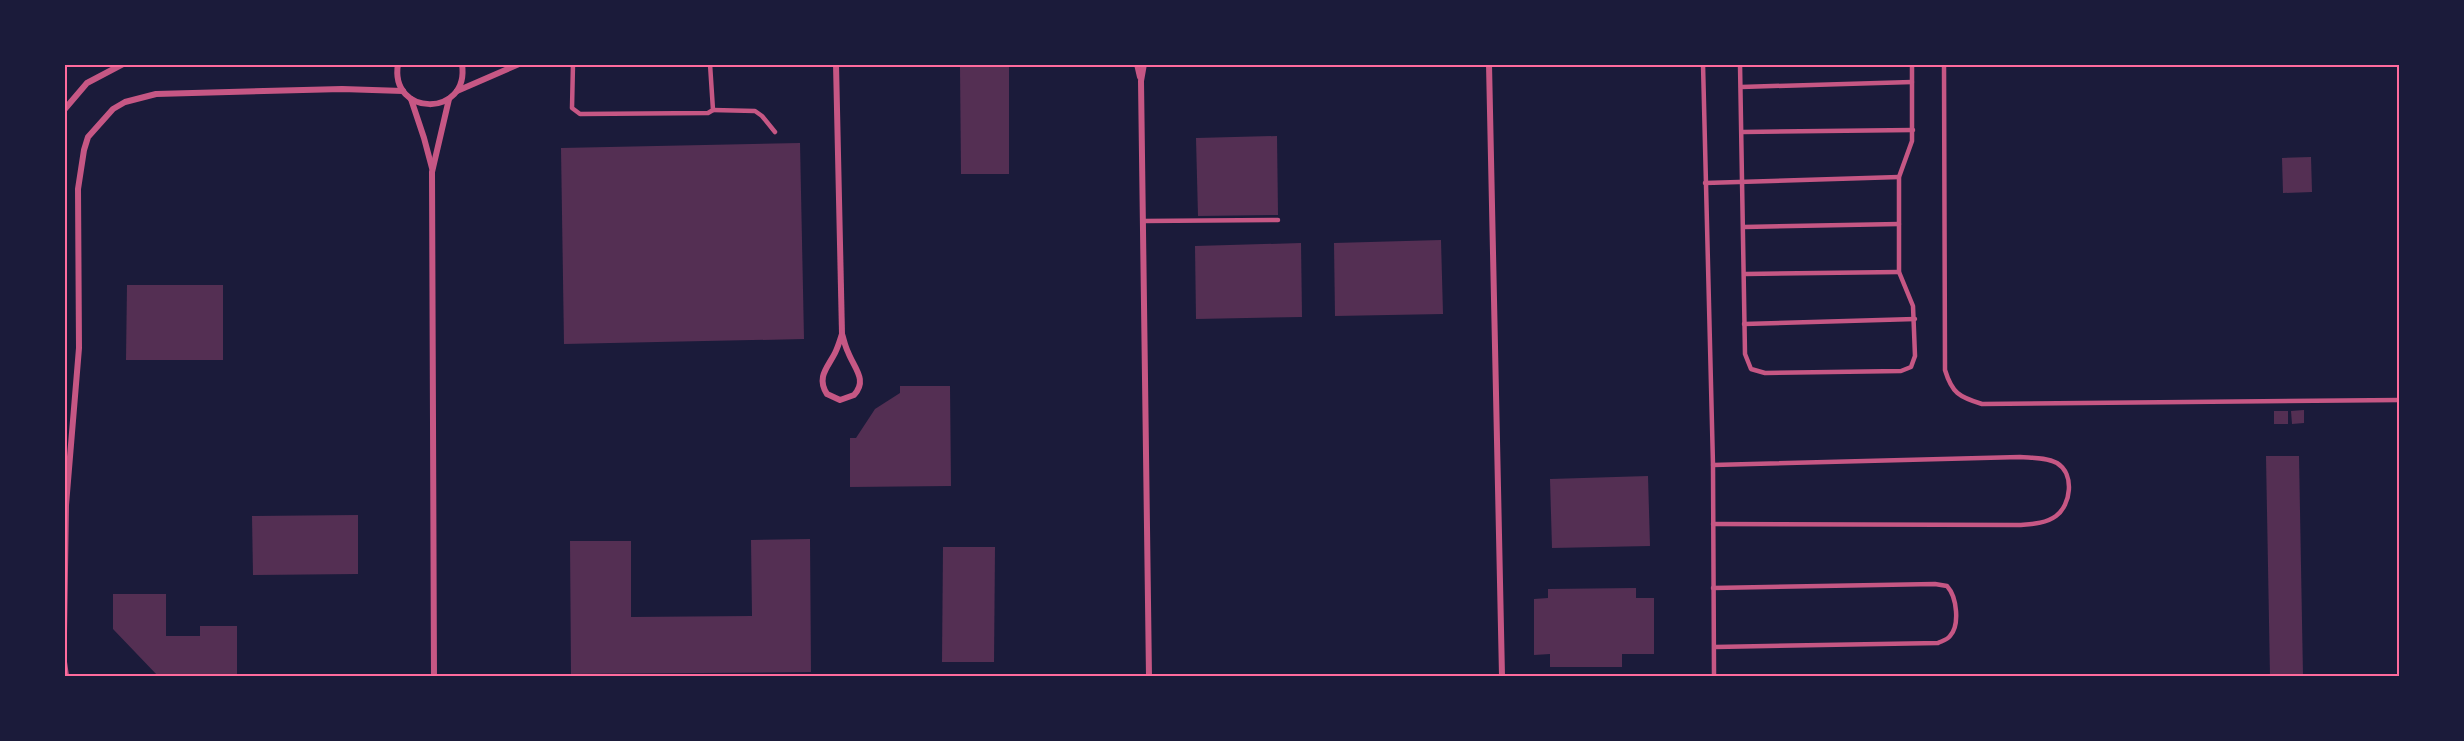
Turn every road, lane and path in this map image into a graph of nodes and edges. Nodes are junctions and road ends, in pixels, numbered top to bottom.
1 (123, 64) edge
2 (398, 64) edge
3 (462, 64) edge
4 (519, 64) edge
5 (573, 64) edge
6 (710, 64) edge
7 (836, 64) edge
8 (1137, 64) edge
9 (1144, 64) edge
10 (1489, 64) edge
11 (1703, 64) edge
12 (1740, 64) edge
13 (1912, 64) edge
14 (1944, 64) edge
15 (1141, 81) junction
16 (1912, 82) junction
17 (1741, 87) junction
18 (403, 91) junction
19 (456, 92) junction
20 (411, 99) junction
21 (449, 99) junction
22 (64, 110) edge
23 (713, 110) junction
24 (1913, 130) junction
25 (775, 132) dead end
26 (1743, 132) junction
27 (432, 172) junction
28 (1899, 177) junction
29 (1743, 181) junction
30 (1705, 183) junction
31 (1278, 219) dead end
32 (1143, 221) junction
33 (1899, 224) junction
34 (1744, 227) junction
35 (1899, 272) junction
36 (1745, 274) junction
37 (1915, 319) junction
38 (1744, 324) junction
39 (842, 334) junction
40 (2400, 400) edge
41 (1713, 465) junction
42 (64, 494) edge
43 (66, 505) edge
44 (1713, 524) junction
45 (1713, 588) junction
46 (64, 634) edge
47 (1715, 647) junction
48 (64, 662) edge
49 (66, 676) edge
50 (434, 676) edge
51 (1149, 676) edge
52 (1502, 676) edge
53 (1714, 676) edge

1 - 22 street
2 - 18 street
3 - 19 street
4 - 19 street
5 - 23 lane
6 - 23 lane
7 - 39 street
8 - 15 street
9 - 15 street
10 - 52 street
11 - 30 lane
12 - 17 lane
13 - 16 lane
14 - 40 lane
15 - 32 street
16 - 17 lane
16 - 24 lane
17 - 26 lane
18 - 20 street
18 - 43 street
19 - 21 street
20 - 21 street
20 - 27 street
21 - 27 street
23 - 25 lane
24 - 26 lane
24 - 28 lane
26 - 29 lane
27 - 50 street
28 - 29 lane
28 - 33 lane
29 - 30 lane
29 - 34 lane
30 - 41 lane
31 - 32 lane
32 - 51 street
33 - 34 lane
33 - 35 lane
34 - 36 lane
35 - 36 lane
35 - 37 lane
36 - 38 lane
37 - 38 lane
37 - 38 lane
39 - 39 street
41 - 44 lane
41 - 44 lane
42 - 43 street
43 - 46 street
44 - 45 lane
45 - 47 lane
45 - 47 lane
47 - 53 lane
48 - 49 street

